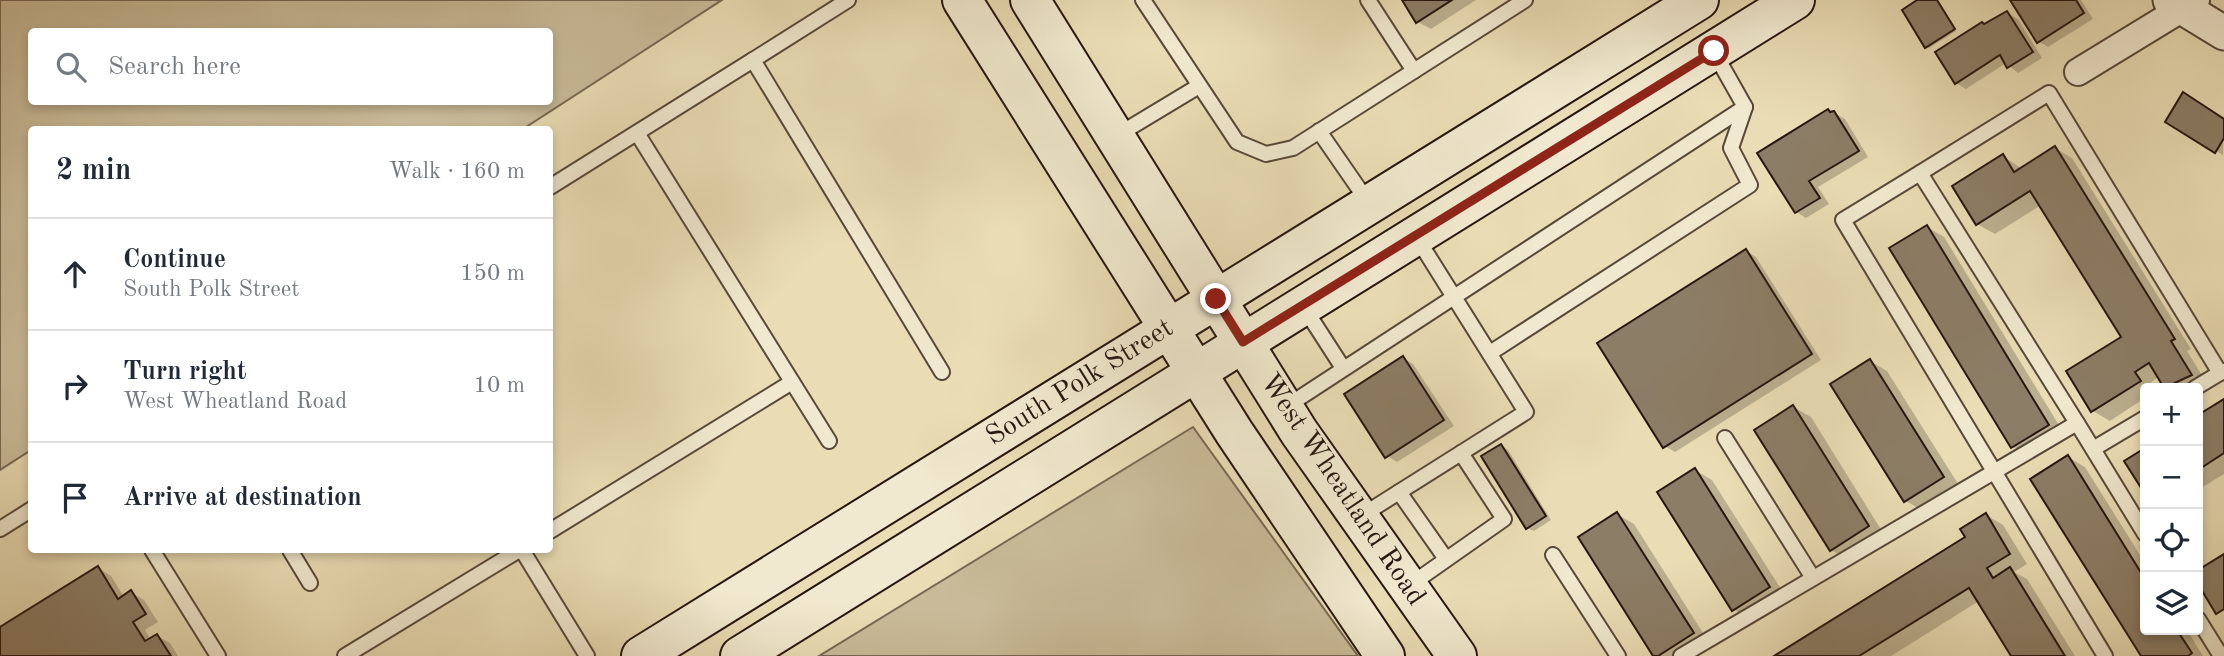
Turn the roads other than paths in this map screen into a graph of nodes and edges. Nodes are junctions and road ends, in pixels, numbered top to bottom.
1 (848, 0) edge
2 (962, 0) edge
3 (1030, 0) edge
4 (1143, 0) edge
5 (1368, 0) edge
6 (1525, 0) edge
7 (1796, 0) edge
8 (1687, 3) edge
9 (2183, 3) edge
10 (2224, 33) edge
11 (1714, 51) junction
12 (753, 60) junction
13 (1414, 71) junction
14 (2078, 72) dead end
15 (1199, 86) junction
16 (1745, 107) junction
17 (1320, 131) junction
18 (637, 133) junction
19 (1115, 137) junction
20 (1920, 173) junction
21 (553, 185) edge
22 (1369, 204) junction
23 (1415, 235) junction
24 (1453, 295) junction
25 (1216, 299) junction
26 (1303, 305) junction
27 (1168, 328) junction
28 (1243, 342) junction
29 (1490, 353) junction
30 (1343, 369) junction
31 (1196, 371) junction
32 (942, 372) dead end
33 (2222, 372) edge
34 (792, 382) junction
35 (2203, 383) edge
36 (1284, 408) junction
37 (2140, 421) edge
38 (2077, 423) junction
39 (1725, 438) dead end
40 (829, 441) dead end
41 (2093, 449) junction
42 (1461, 453) junction
43 (1994, 472) junction
44 (1399, 492) junction
45 (28, 512) edge
46 (1357, 519) junction
47 (2140, 526) edge
48 (0, 529) edge
49 (553, 529) edge
50 (154, 553) edge
51 (292, 553) edge
52 (515, 553) edge
53 (522, 553) edge
54 (1553, 555) dead end
55 (1446, 559) junction
56 (1813, 578) junction
57 (310, 583) dead end
58 (1406, 587) junction
59 (2203, 627) edge
60 (762, 647) edge
61 (218, 656) edge
62 (345, 656) edge
63 (587, 656) edge
64 (641, 656) edge
65 (1385, 656) edge
66 (1457, 656) edge
67 (1618, 656) edge
68 (1681, 656) edge
69 (2105, 656) edge
70 (2221, 656) edge

1 - 12 lane
2 - 27 main road, West Wheatland Road
3 - 19 main road, West Wheatland Road
4 - 15 lane
5 - 13 lane
6 - 13 lane
7 - 11 main road, South Polk Street
8 - 11 main road
8 - 22 main road, South Polk Street
9 - 10 street
9 - 14 street
11 - 16 lane
11 - 23 main road, South Polk Street
12 - 18 lane
12 - 32 lane
13 - 17 lane
15 - 17 lane
15 - 19 lane
16 - 24 lane
16 - 29 lane
17 - 22 lane
18 - 21 lane
18 - 34 lane
19 - 25 main road, West Wheatland Road
20 - 33 lane
20 - 38 lane
20 - 43 lane
22 - 25 main road, South Polk Street
23 - 24 lane
23 - 26 main road, South Polk Street
24 - 29 lane
24 - 30 lane
25 - 27 main road, South Polk Street
25 - 28 main road, West Wheatland Road
26 - 28 main road, South Polk Street
26 - 30 lane
27 - 31 main road, West Wheatland Road
27 - 64 main road, South Polk Street
28 - 31 main road, South Polk Street
28 - 36 main road, West Wheatland Road
29 - 42 lane
30 - 36 lane
31 - 60 main road, South Polk Street
31 - 65 main road, West Wheatland Road
33 - 35 lane
34 - 40 lane
34 - 49 lane
36 - 46 main road, West Wheatland Road
37 - 41 lane
38 - 41 lane
38 - 43 lane
39 - 56 lane
41 - 47 lane
42 - 44 lane
42 - 55 lane
43 - 56 lane
43 - 69 lane
44 - 46 lane
44 - 55 lane
45 - 48 lane
46 - 58 main road, West Wheatland Road
50 - 61 lane
51 - 57 lane
52 - 62 lane
53 - 63 lane
54 - 67 lane
55 - 58 lane
56 - 68 lane
58 - 66 main road, West Wheatland Road
59 - 70 lane

